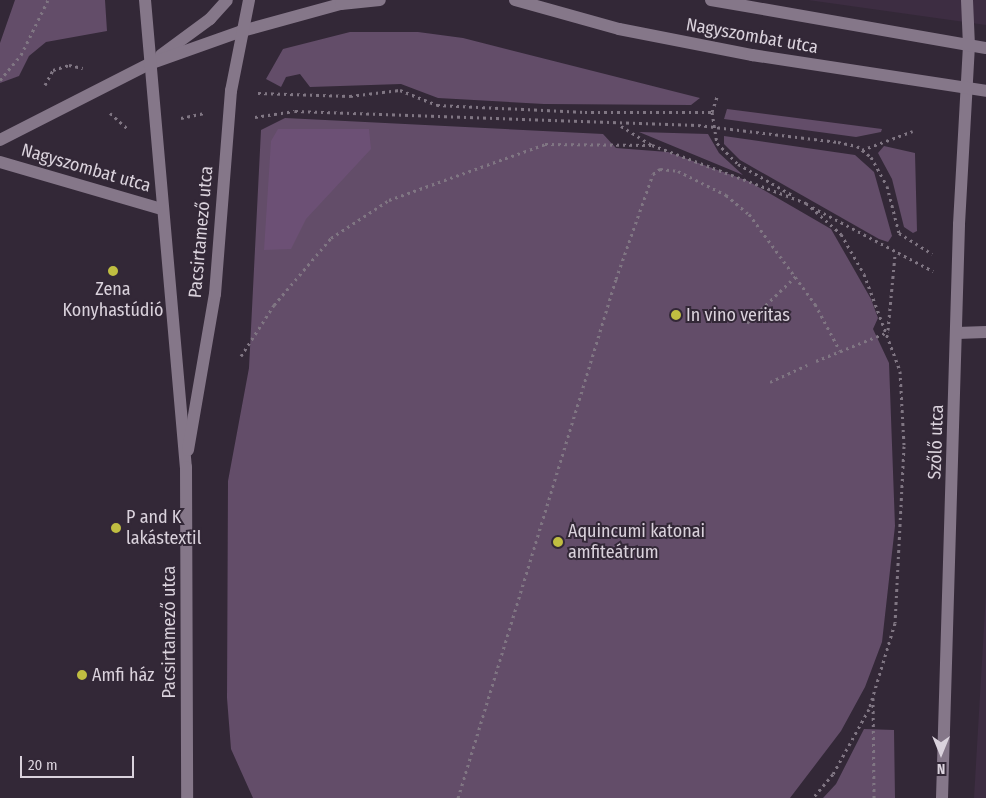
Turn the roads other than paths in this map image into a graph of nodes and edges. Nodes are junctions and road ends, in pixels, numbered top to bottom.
1 (145, 0) edge
2 (227, 0) edge
3 (249, 0) edge
4 (380, 0) edge
5 (515, 0) edge
6 (711, 0) edge
7 (967, 0) edge
8 (242, 31) junction
9 (969, 46) junction
10 (986, 48) edge
11 (149, 64) junction
12 (966, 88) junction
13 (986, 91) edge
14 (0, 140) edge
15 (0, 162) edge
16 (162, 209) junction
17 (986, 332) edge
18 (957, 334) junction
19 (186, 467) junction
20 (187, 798) edge
21 (942, 798) edge

1 - 11 main road, Pacsirtamező utca
2 - 11 main road, Nagyszombat utca
3 - 8 main road, Pacsirtamező utca
4 - 8 main road, Nagyszombat utca
5 - 12 main road, Nagyszombat utca
6 - 9 main road, Nagyszombat utca
7 - 9 main road, Szőlő utca
8 - 11 main road, Nagyszombat utca
8 - 19 main road, Pacsirtamező utca
9 - 10 main road, Nagyszombat utca
9 - 12 main road, Szőlő utca
11 - 14 main road, Nagyszombat utca
11 - 16 main road, Pacsirtamező utca
12 - 13 main road, Nagyszombat utca
12 - 18 main road, Szőlő utca
15 - 16 main road, Nagyszombat utca
16 - 19 main road, Pacsirtamező utca
17 - 18 main road
18 - 21 main road, Szőlő utca
19 - 20 main road, Pacsirtamező utca

